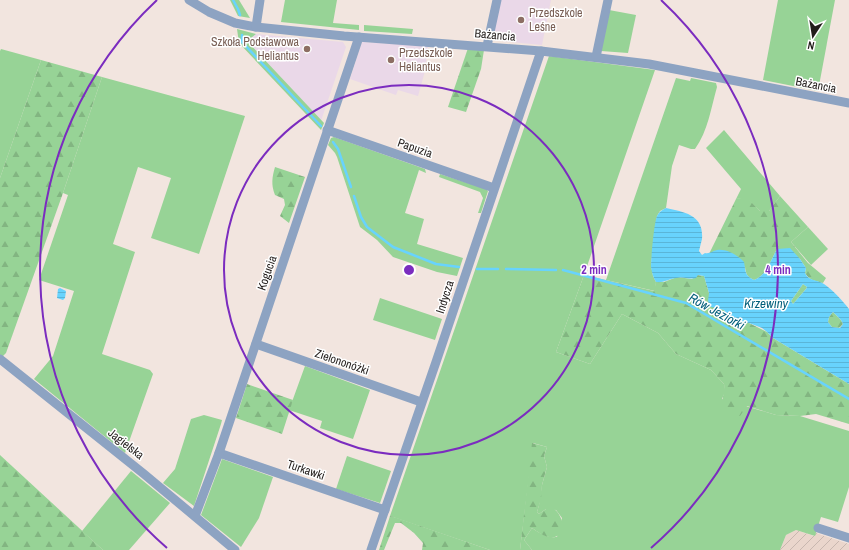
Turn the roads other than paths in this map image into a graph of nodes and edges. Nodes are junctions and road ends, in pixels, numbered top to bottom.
1 (189, 0) edge
2 (260, 0) edge
3 (497, 0) edge
4 (608, 0) edge
5 (256, 27) junction
6 (359, 37) junction
7 (488, 46) junction
8 (541, 51) junction
9 (596, 57) junction
10 (849, 103) edge
11 (327, 130) junction
12 (494, 188) junction
13 (256, 344) junction
14 (0, 359) edge
15 (421, 402) junction
16 (219, 453) junction
17 (385, 510) junction
18 (195, 516) junction
19 (818, 528) dead end
20 (849, 538) edge
21 (235, 550) edge
22 (371, 550) edge

1 - 5 street, Bażancia
2 - 5 street
3 - 7 street
4 - 9 street
5 - 6 street, Bażancia
6 - 7 street, Bażancia
6 - 11 street, Kogucia
7 - 8 street, Bażancia
8 - 9 street, Bażancia
8 - 12 street, Indycza
9 - 10 street, Bażancia
11 - 12 street, Papuzia
11 - 13 street, Kogucia
12 - 15 street, Indycza
13 - 15 street, Zielononóżki
13 - 16 street, Kogucia
14 - 18 street, Jagielska
15 - 17 street, Indycza
16 - 17 street, Turkawki
16 - 18 street, Kogucia
17 - 22 street, Indycza
18 - 21 street, Jagielska
19 - 20 street

